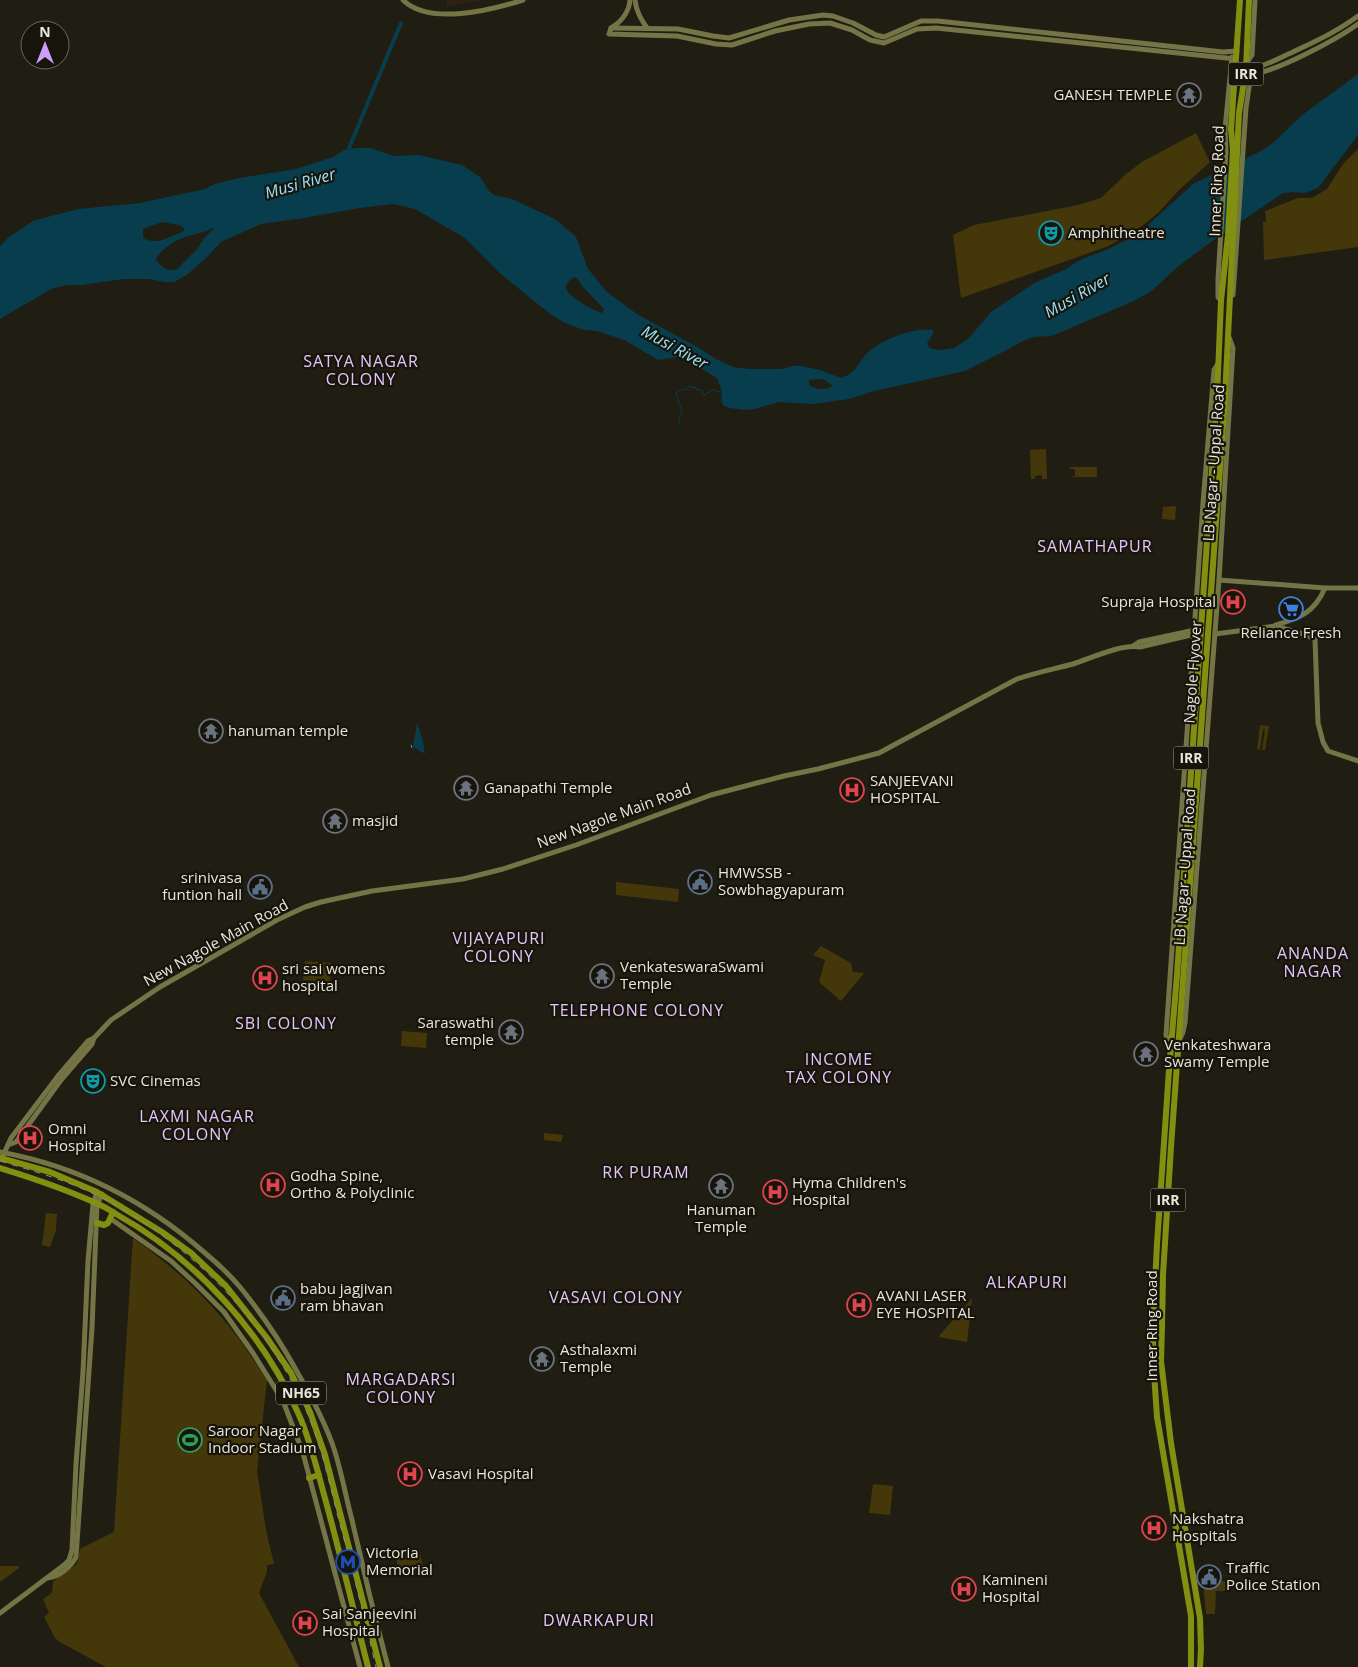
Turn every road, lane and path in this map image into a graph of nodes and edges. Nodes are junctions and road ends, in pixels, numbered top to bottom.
1 (403, 0) edge
2 (523, 0) edge
3 (1240, 0) edge
4 (1249, 0) edge
5 (1256, 0) edge
6 (633, 1) edge
7 (1358, 16) edge
8 (1358, 24) edge
9 (613, 28) junction
10 (647, 28) junction
11 (1234, 51) junction
12 (1234, 58) junction
13 (1248, 70) junction
14 (1240, 147) junction
15 (1228, 173) junction
16 (1230, 234) junction
17 (1221, 301) junction
18 (1228, 323) junction
19 (1228, 334) junction
20 (1218, 364) junction
21 (1202, 530) junction
22 (1222, 531) junction
23 (1219, 580) junction
24 (1325, 588) junction
25 (1358, 588) edge
26 (1274, 626) junction
27 (1195, 633) junction
28 (1215, 634) junction
29 (1191, 695) junction
30 (1209, 696) junction
31 (1358, 761) edge
32 (1183, 803) junction
33 (1202, 804) junction
34 (1178, 1042) junction
35 (1171, 1047) junction
36 (2, 1155) edge
37 (0, 1168) edge
38 (100, 1193) junction
39 (96, 1202) junction
40 (113, 1212) junction
41 (111, 1219) junction
42 (97, 1223) junction
43 (90, 1234) junction
44 (96, 1235) junction
45 (191, 1253) junction
46 (184, 1261) junction
47 (294, 1380) junction
48 (285, 1385) junction
49 (299, 1388) junction
50 (81, 1389) junction
51 (88, 1389) junction
52 (289, 1394) junction
53 (319, 1475) junction
54 (309, 1478) junction
55 (1168, 1478) junction
56 (1177, 1483) junction
57 (47, 1578) junction
58 (0, 1613) edge
59 (370, 1630) junction
60 (359, 1632) junction
61 (360, 1667) edge
62 (368, 1667) edge
63 (380, 1667) edge
64 (388, 1667) edge
65 (1191, 1667) edge
66 (1200, 1667) edge

1 - 2 street
3 - 11 highway, Inner Ring Road / IRR
4 - 13 highway, Inner Ring Road / IRR
5 - 13 street
6 - 9 street
6 - 10 street
7 - 13 street
8 - 13 street
9 - 10 street
9 - 12 street
10 - 11 street
11 - 12 highway, Inner Ring Road / IRR
12 - 15 highway, Inner Ring Road / IRR
13 - 14 highway, Inner Ring Road / IRR
14 - 16 highway, Inner Ring Road / IRR
14 - 18 street
15 - 16 highway, Inner Ring Road / IRR
15 - 17 street
16 - 17 highway, Inner Ring Road / IRR
16 - 18 highway, Inner Ring Road / IRR
17 - 20 highway, Inner Ring Road / IRR
18 - 19 highway, Inner Ring Road / IRR
19 - 22 street, LB Nagar - Uppal Road
19 - 34 highway, Nagole Flyover / IRR
20 - 21 street, LB Nagar - Uppal Road
20 - 35 highway, Nagole Flyover / IRR
21 - 22 street
21 - 27 street, LB Nagar - Uppal Road
22 - 23 street, LB Nagar - Uppal Road
23 - 24 street
23 - 28 street, LB Nagar - Uppal Road
24 - 25 street
24 - 26 street
26 - 28 street
26 - 31 street
27 - 29 street, LB Nagar - Uppal Road
27 - 36 street, New Nagole Main Road
28 - 30 street, LB Nagar - Uppal Road
29 - 30 street
29 - 32 street, LB Nagar - Uppal Road
30 - 33 street, LB Nagar - Uppal Road
32 - 33 street
32 - 35 street, LB Nagar - Uppal Road
33 - 34 street, LB Nagar - Uppal Road
34 - 56 highway, Inner Ring Road / IRR
35 - 55 highway, Inner Ring Road / IRR
36 - 38 highway, NH65
36 - 64 street
37 - 39 highway, NH65
38 - 39 street
38 - 45 highway, NH65
39 - 40 highway, NH65
39 - 42 street
39 - 43 street
40 - 41 highway
40 - 46 highway, NH65
41 - 42 highway
41 - 54 street
42 - 44 street
43 - 44 street
43 - 50 street
44 - 51 street
45 - 46 highway
45 - 47 highway, NH65
46 - 48 highway, NH65
47 - 48 highway
47 - 49 highway, NH65
48 - 52 highway, NH65
49 - 52 highway
49 - 59 highway, NH65
50 - 51 street
50 - 57 street
51 - 57 street
52 - 53 highway, NH65
53 - 54 highway
53 - 60 highway, NH65
54 - 61 street
55 - 56 highway
55 - 65 highway, Inner Ring Road / IRR
56 - 66 highway, Inner Ring Road / IRR
57 - 58 street
59 - 60 highway
59 - 63 highway, NH65
60 - 62 highway, NH65

